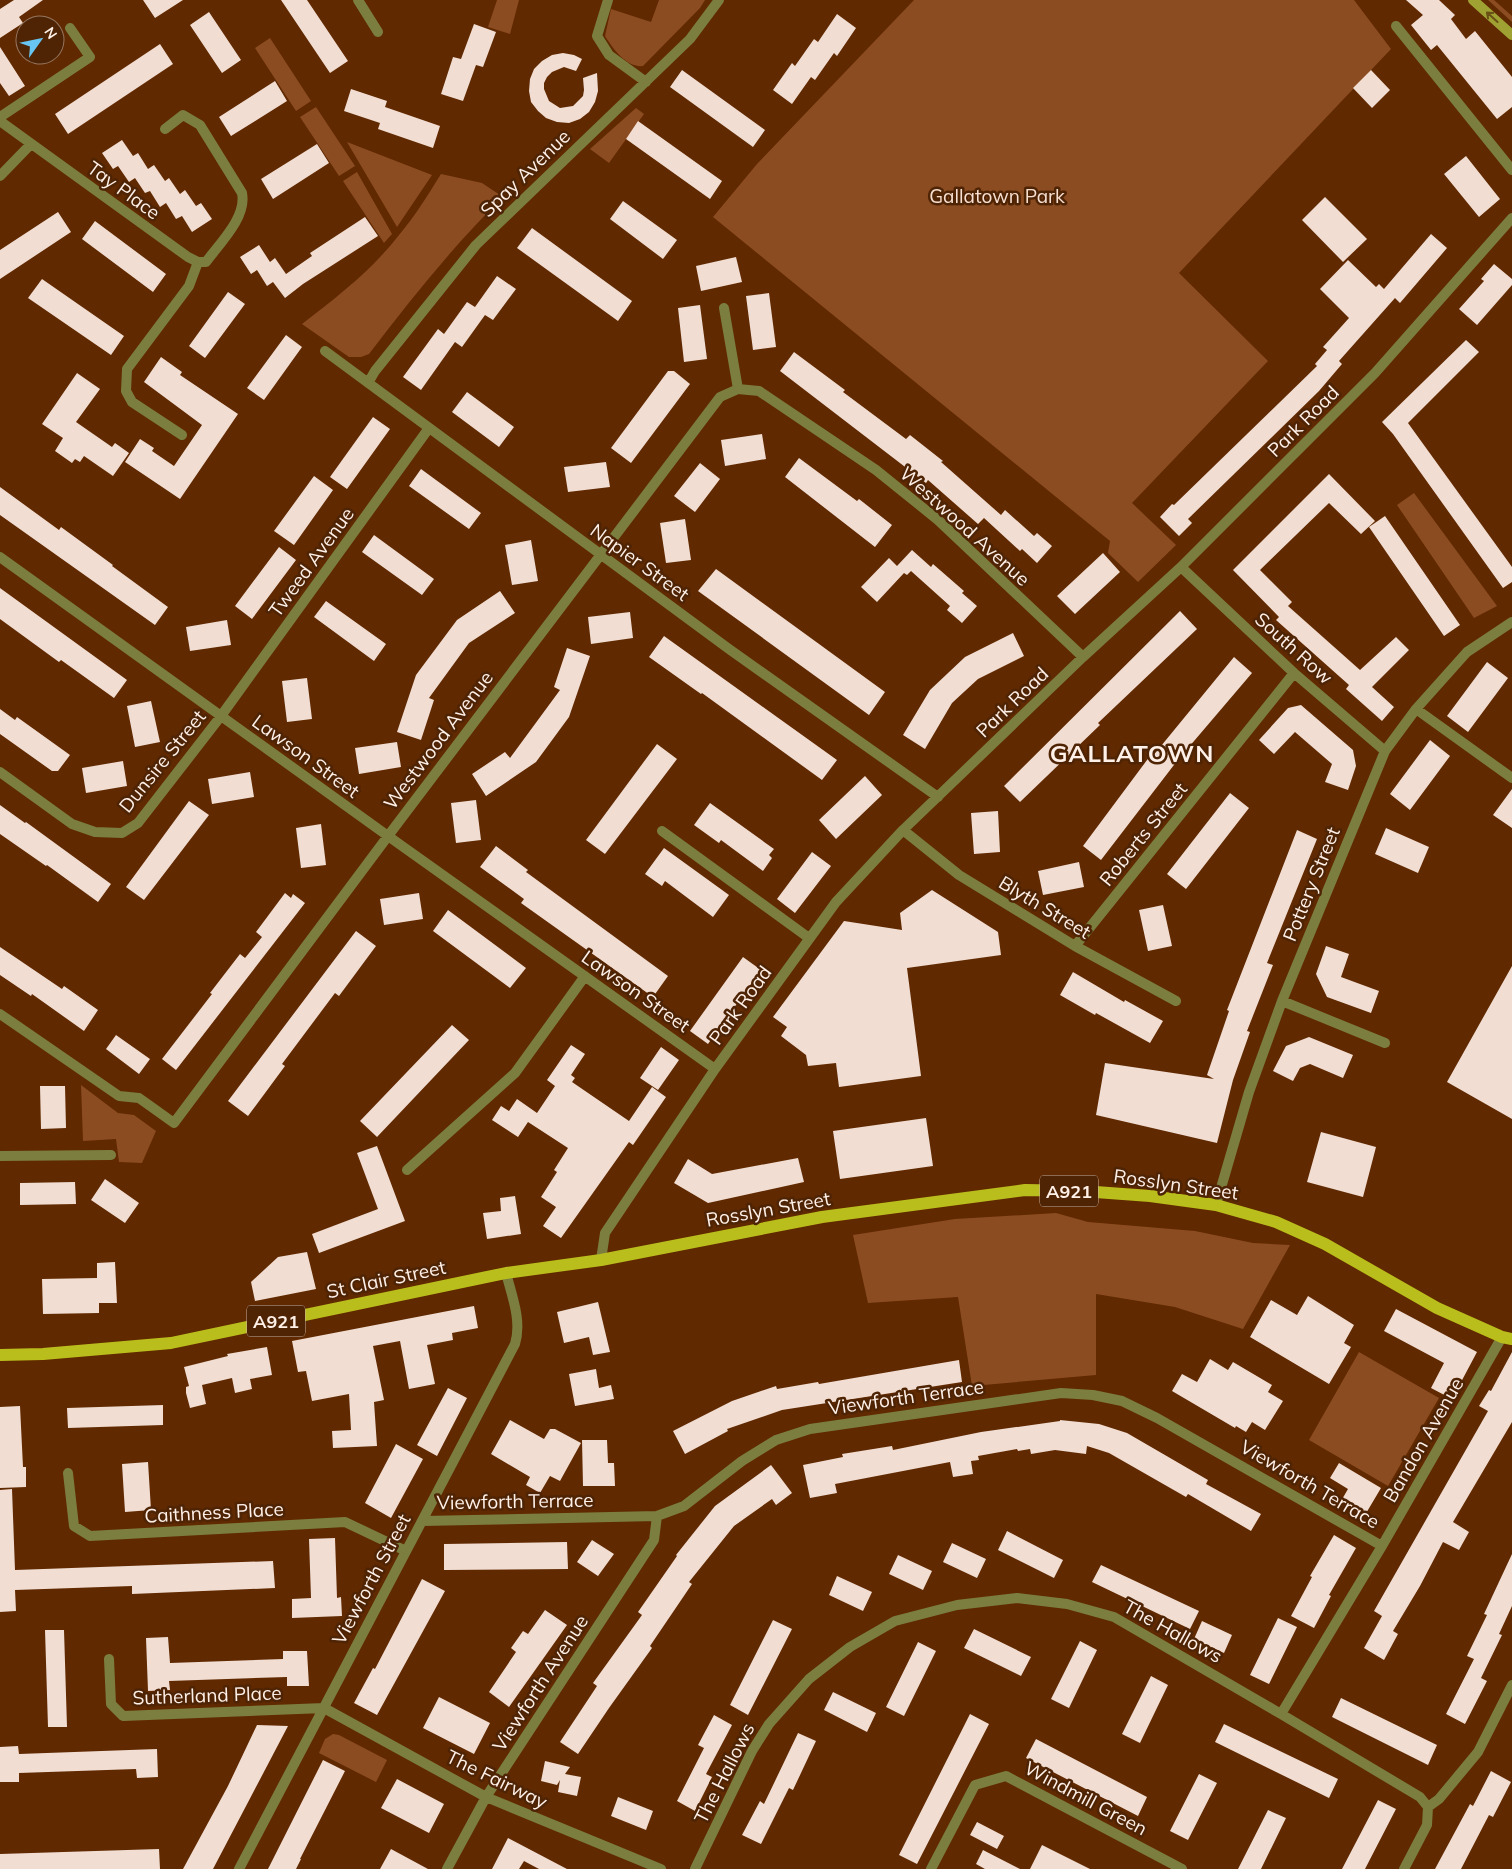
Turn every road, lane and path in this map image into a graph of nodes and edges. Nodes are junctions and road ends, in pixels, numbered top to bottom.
1 (358, 0) edge
2 (608, 0) edge
3 (720, 0) edge
4 (1473, 0) edge
5 (1396, 26) dead end
6 (70, 28) dead end
7 (378, 32) dead end
8 (1512, 35) edge
9 (646, 82) junction
10 (0, 117) edge
11 (0, 121) edge
12 (165, 128) dead end
13 (31, 144) junction
14 (1512, 170) edge
15 (0, 176) edge
16 (1512, 218) edge
17 (198, 262) junction
18 (724, 308) dead end
19 (325, 352) dead end
20 (368, 383) junction
21 (738, 389) junction
22 (429, 428) junction
23 (182, 435) dead end
24 (601, 555) junction
25 (0, 557) edge
26 (1181, 568) junction
27 (1512, 622) edge
28 (1083, 657) junction
29 (1294, 673) junction
30 (1416, 709) junction
31 (221, 716) junction
32 (1385, 751) junction
33 (0, 772) edge
34 (1512, 778) edge
35 (938, 797) junction
36 (903, 830) junction
37 (662, 831) dead end
38 (388, 836) junction
39 (809, 938) junction
40 (1075, 946) junction
41 (585, 976) junction
42 (1176, 1001) dead end
43 (1282, 1001) junction
44 (0, 1014) edge
45 (1385, 1043) dead end
46 (715, 1069) junction
47 (111, 1155) dead end
48 (0, 1156) edge
49 (408, 1170) dead end
50 (1216, 1205) junction
51 (601, 1260) junction
52 (506, 1273) junction
53 (1507, 1338) edge
54 (0, 1355) edge
55 (68, 1473) dead end
56 (657, 1516) junction
57 (422, 1521) junction
58 (1382, 1546) junction
59 (406, 1551) junction
60 (109, 1659) dead end
61 (1512, 1685) edge
62 (324, 1708) junction
63 (1282, 1714) junction
64 (486, 1797) junction
65 (1428, 1807) junction
66 (239, 1869) edge
67 (447, 1869) edge
68 (661, 1869) edge
69 (695, 1869) edge
70 (931, 1869) edge
71 (1182, 1869) edge
72 (1404, 1869) edge

1 - 7 street
2 - 9 street
3 - 9 street, Spay Avenue
8 -> 4 main road
5 - 14 street
6 - 10 street
9 - 20 street, Spay Avenue
11 - 13 street, Tay Place
12 - 17 street
13 - 15 street
13 - 17 street, Tay Place
16 - 26 street, Park Road
17 - 23 street
18 - 21 street
19 - 20 street, Napier Street
20 - 22 street, Napier Street
21 - 24 street, Westwood Avenue
21 - 28 street, Westwood Avenue
22 - 24 street, Napier Street
22 - 31 street, Tweed Avenue
24 - 35 street, Napier Street
24 - 38 street, Westwood Avenue
25 - 31 street, Lawson Street
26 - 28 street, Park Road
26 - 29 street, South Row
27 - 30 street, Pottery Street
28 - 35 street, Park Road
29 - 32 street, South Row
29 - 40 street, Roberts Street
30 - 32 street, Pottery Street
30 - 34 street
31 - 33 street, Dunsire Street
31 - 38 street, Lawson Street
32 - 43 street, Pottery Street
35 - 36 street, Park Road
36 - 39 street, Park Road
36 - 40 street, Blyth Street
37 - 39 street
38 - 41 street, Lawson Street
38 - 44 street, Westwood Avenue
39 - 46 street, Park Road
40 - 42 street, Blyth Street
41 - 46 street, Lawson Street
41 - 49 street
43 - 45 street
43 - 50 street, Pottery Street
46 - 51 street, Park Road
47 - 48 street
50 - 51 main road, Rosslyn Street / A921
50 - 53 main road, Rosslyn Street / A921
51 - 52 main road, St Clair Street / A921
52 - 54 main road, St Clair Street / A921
52 - 57 street, Viewforth Street
53 - 58 street, Bandon Avenue
55 - 59 street, Caithness Place
56 - 57 street, Viewforth Terrace
56 - 58 street, Viewforth Terrace
56 - 64 street, Viewforth Avenue
57 - 59 street, Viewforth Street
58 - 63 street, Bandon Avenue
59 - 62 street, Viewforth Street
60 - 62 street, Sutherland Place
61 - 65 street
62 - 64 street, The Fairway
62 - 66 street, Viewforth Street
63 - 65 street, The Hallows
63 - 69 street, The Hallows
64 - 67 street, Viewforth Avenue
64 - 68 street, The Fairway
65 - 72 street
70 - 71 street, Windmill Green

